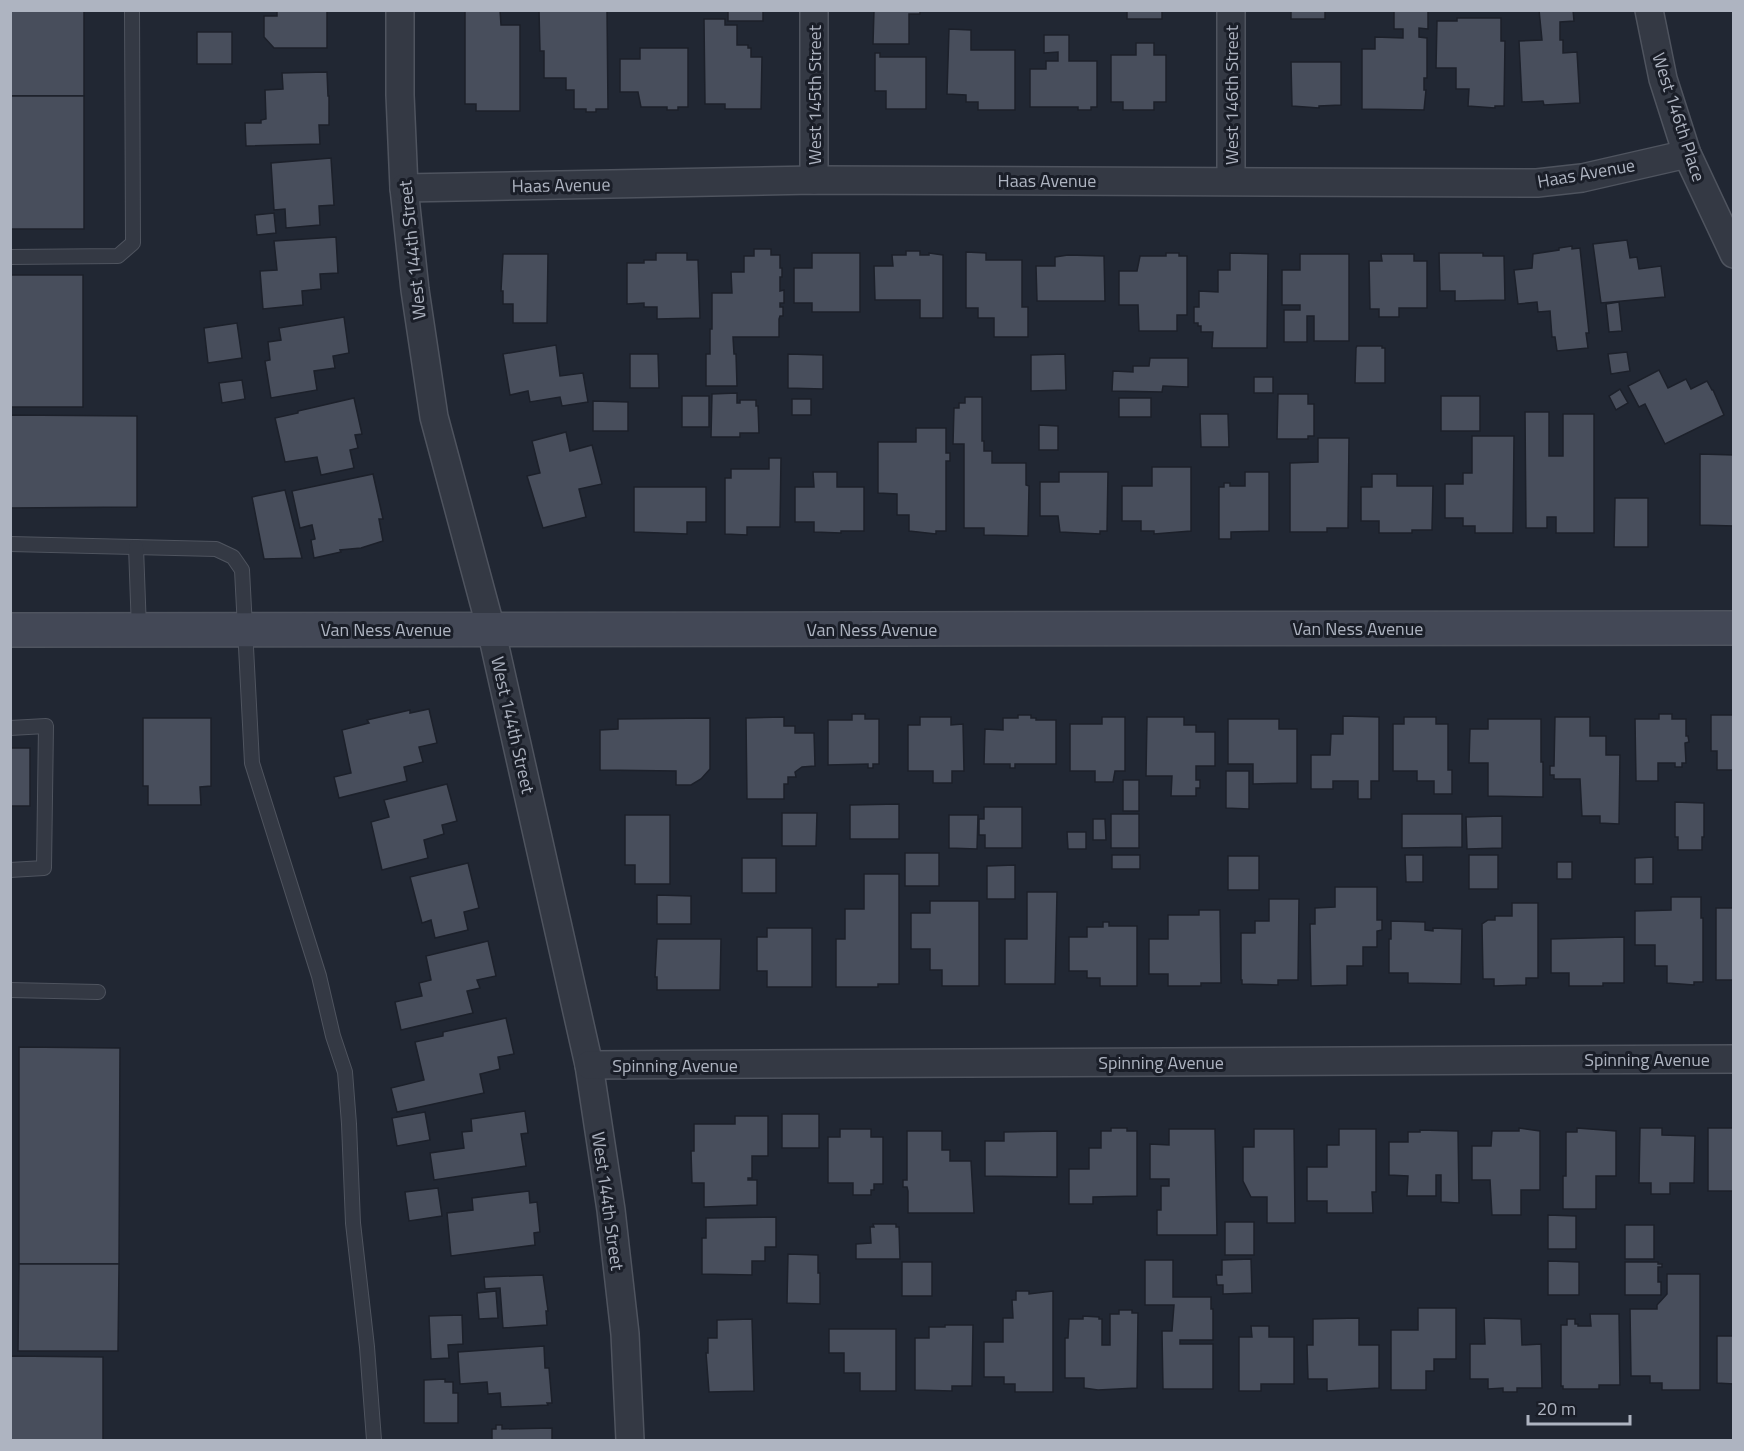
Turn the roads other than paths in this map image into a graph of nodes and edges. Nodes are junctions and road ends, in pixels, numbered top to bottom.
1 (132, 10) edge
2 (400, 10) edge
3 (814, 10) edge
4 (1231, 10) edge
5 (1649, 10) edge
6 (1687, 154) junction
7 (814, 180) junction
8 (1232, 180) junction
9 (404, 188) junction
10 (1734, 254) edge
11 (10, 256) edge
12 (10, 544) edge
13 (136, 547) junction
14 (1734, 628) edge
15 (491, 629) junction
16 (10, 630) edge
17 (139, 630) junction
18 (245, 630) junction
19 (10, 728) edge
20 (10, 870) edge
21 (10, 990) edge
22 (98, 992) dead end
23 (1734, 1059) edge
24 (589, 1065) junction
25 (374, 1440) edge
26 (630, 1440) edge

1 - 11 lane
2 - 9 street, West 144th Street
3 - 7 street, West 145th Street
4 - 8 street, West 146th Street
5 - 6 street, West 146th Place
6 - 8 street, Haas Avenue
6 - 10 street, West 146th Place
7 - 8 street, Haas Avenue
7 - 9 street, Haas Avenue
9 - 15 street, West 144th Street
12 - 13 lane
13 - 17 lane
13 - 18 lane
14 - 15 main road, Van Ness Avenue
15 - 18 main road, Van Ness Avenue
15 - 24 street, West 144th Street
16 - 17 main road, Van Ness Avenue
17 - 18 main road, Van Ness Avenue
18 - 25 lane
19 - 20 lane
21 - 22 lane
23 - 24 street, Spinning Avenue
24 - 26 street, West 144th Street

